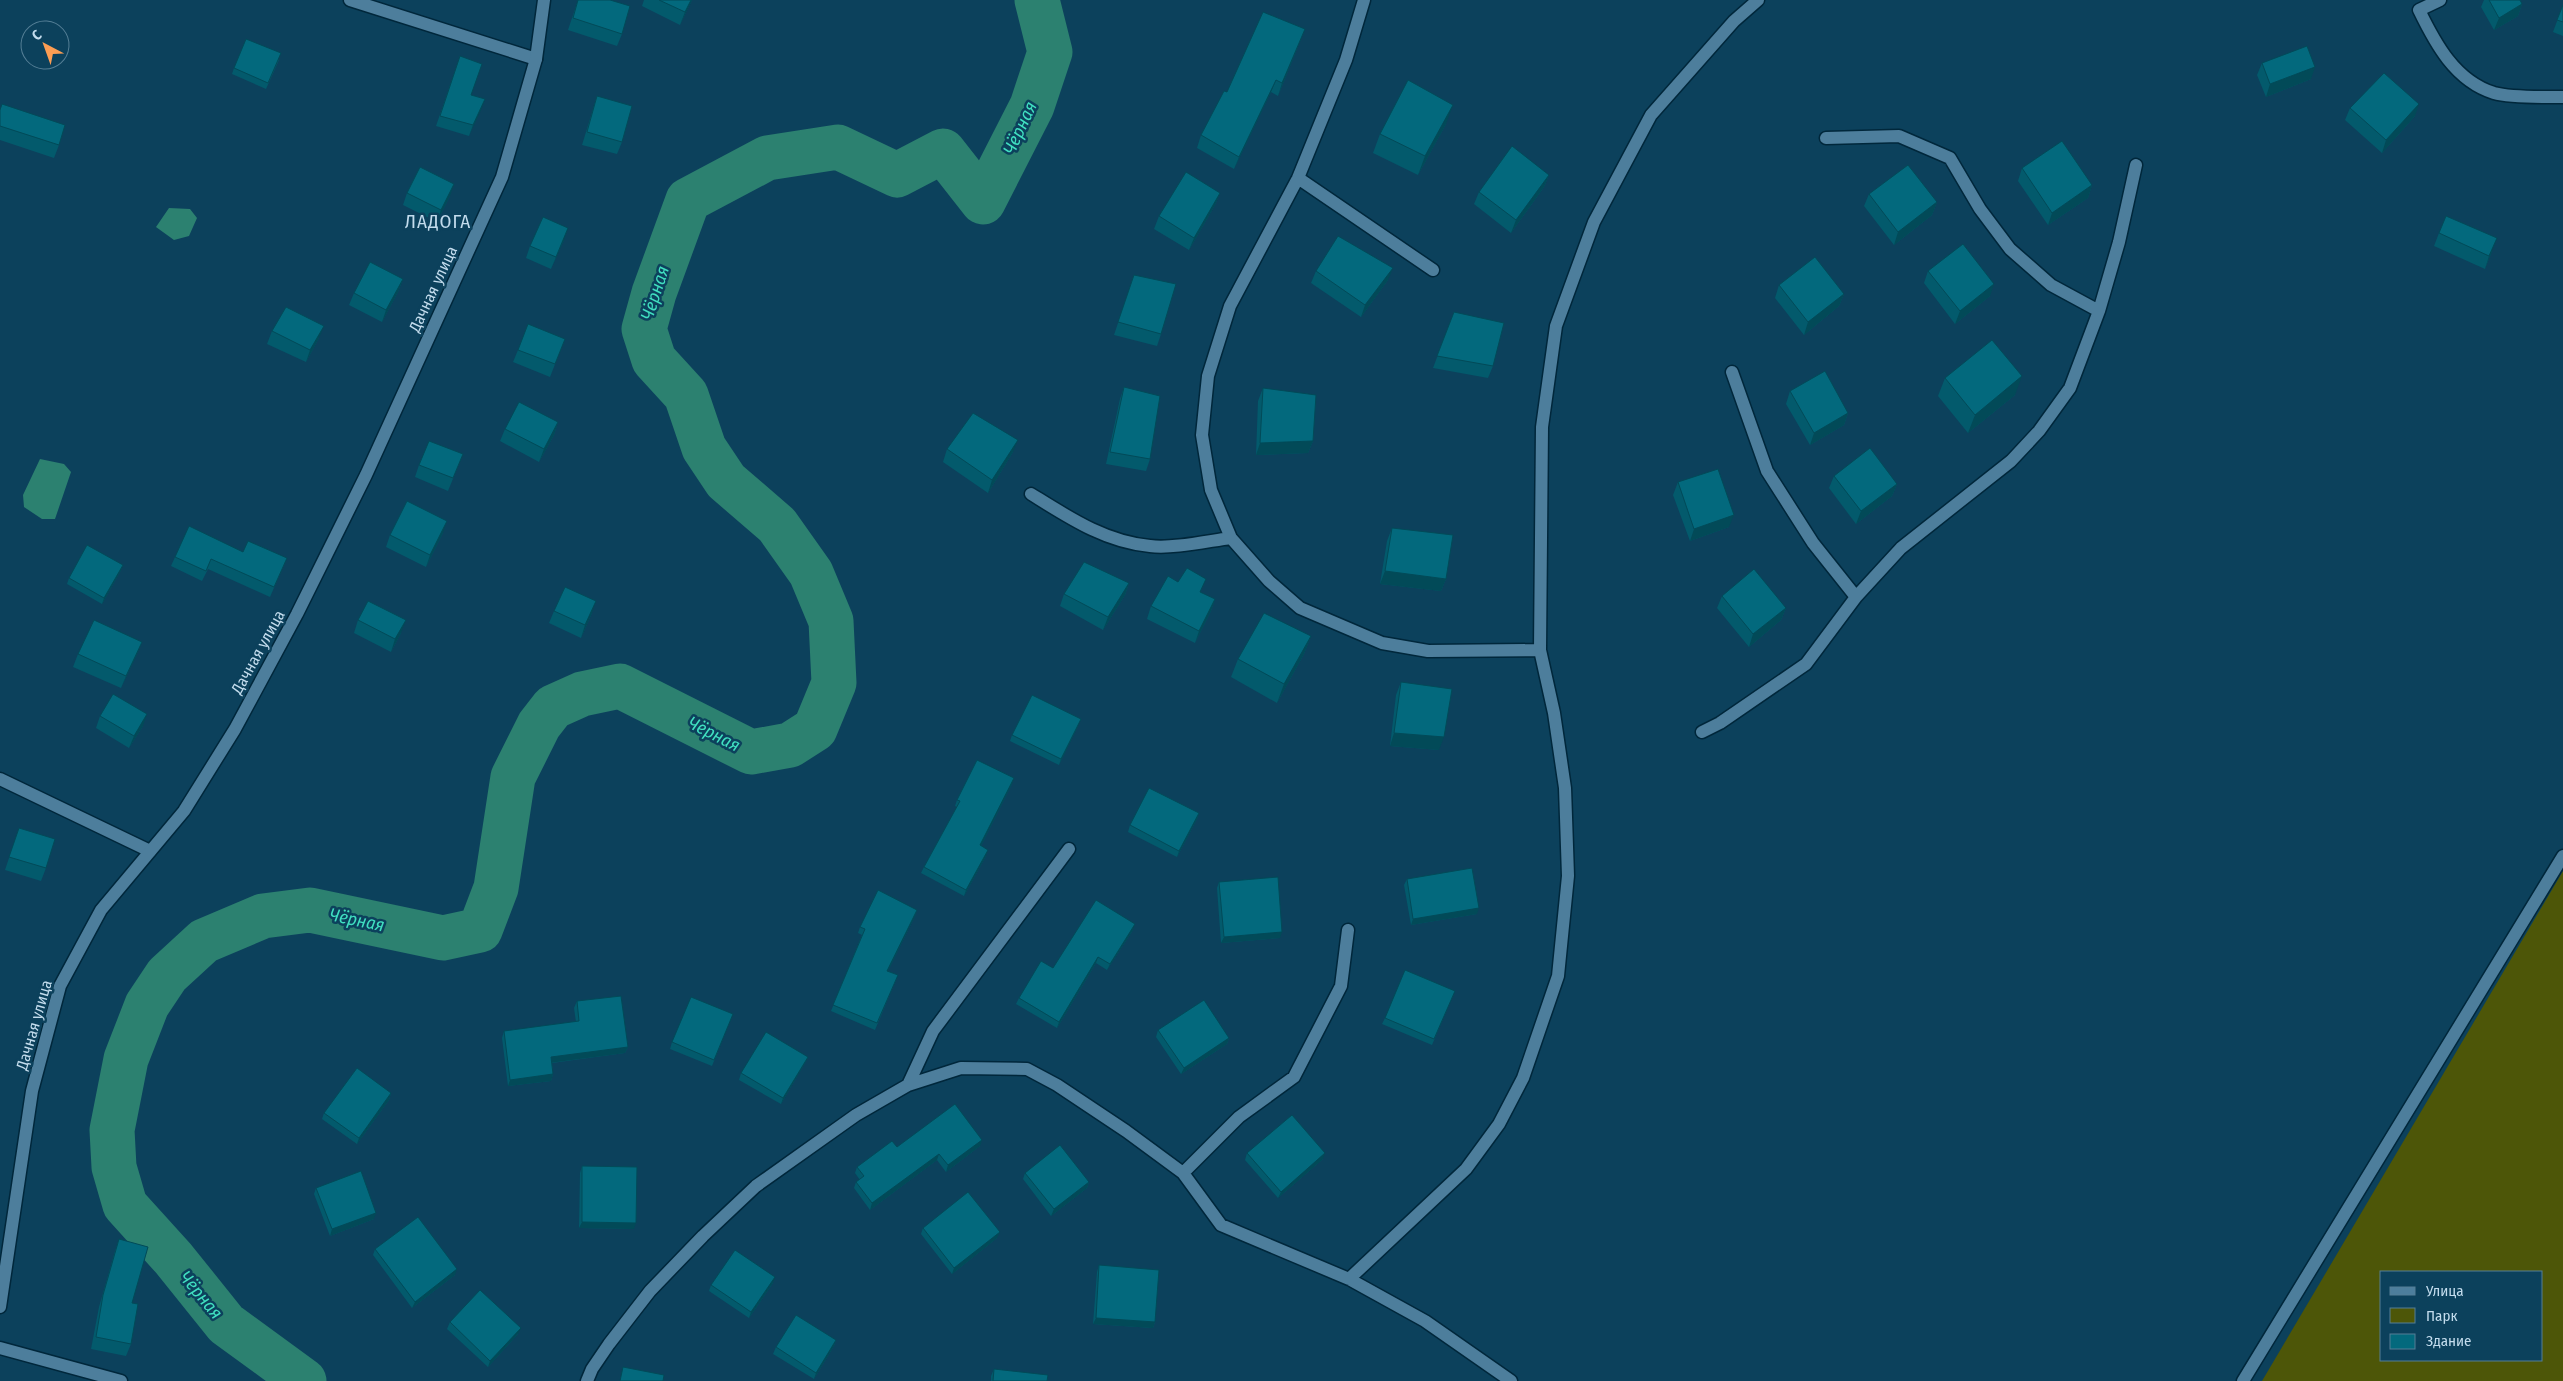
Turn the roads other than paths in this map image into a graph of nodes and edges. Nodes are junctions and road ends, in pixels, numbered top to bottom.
1 (350, 0) edge
2 (544, 0) edge
3 (1364, 0) edge
4 (1758, 0) edge
5 (2440, 0) edge
6 (536, 59) junction
7 (2563, 98) edge
8 (1826, 138) dead end
9 (2136, 165) dead end
10 (1298, 178) junction
11 (1433, 270) dead end
12 (2099, 311) junction
13 (1732, 372) dead end
14 (1031, 494) dead end
15 (1231, 538) junction
16 (1856, 597) junction
17 (1540, 650) junction
18 (1702, 732) dead end
19 (0, 779) edge
20 (1070, 849) dead end
21 (150, 851) junction
22 (2563, 856) edge
23 (1348, 930) dead end
24 (908, 1085) junction
25 (1183, 1173) junction
26 (1349, 1279) junction
27 (0, 1307) edge
28 (0, 1348) edge
29 (120, 1381) edge
30 (587, 1381) edge
31 (1511, 1381) edge
32 (2243, 1381) edge

1 - 6 street
2 - 6 street, Дачная улица
3 - 10 street
4 - 17 street
5 - 7 street
6 - 21 street, Дачная улица
8 - 12 street
9 - 12 street
10 - 11 street
10 - 15 street
12 - 16 street
13 - 16 street
14 - 15 street
15 - 17 street
16 - 18 street
17 - 26 street
19 - 21 street
20 - 24 street
21 - 27 street, Дачная улица
22 - 32 street
23 - 25 street
24 - 25 street
24 - 30 street
25 - 26 street
26 - 31 street
28 - 29 street

